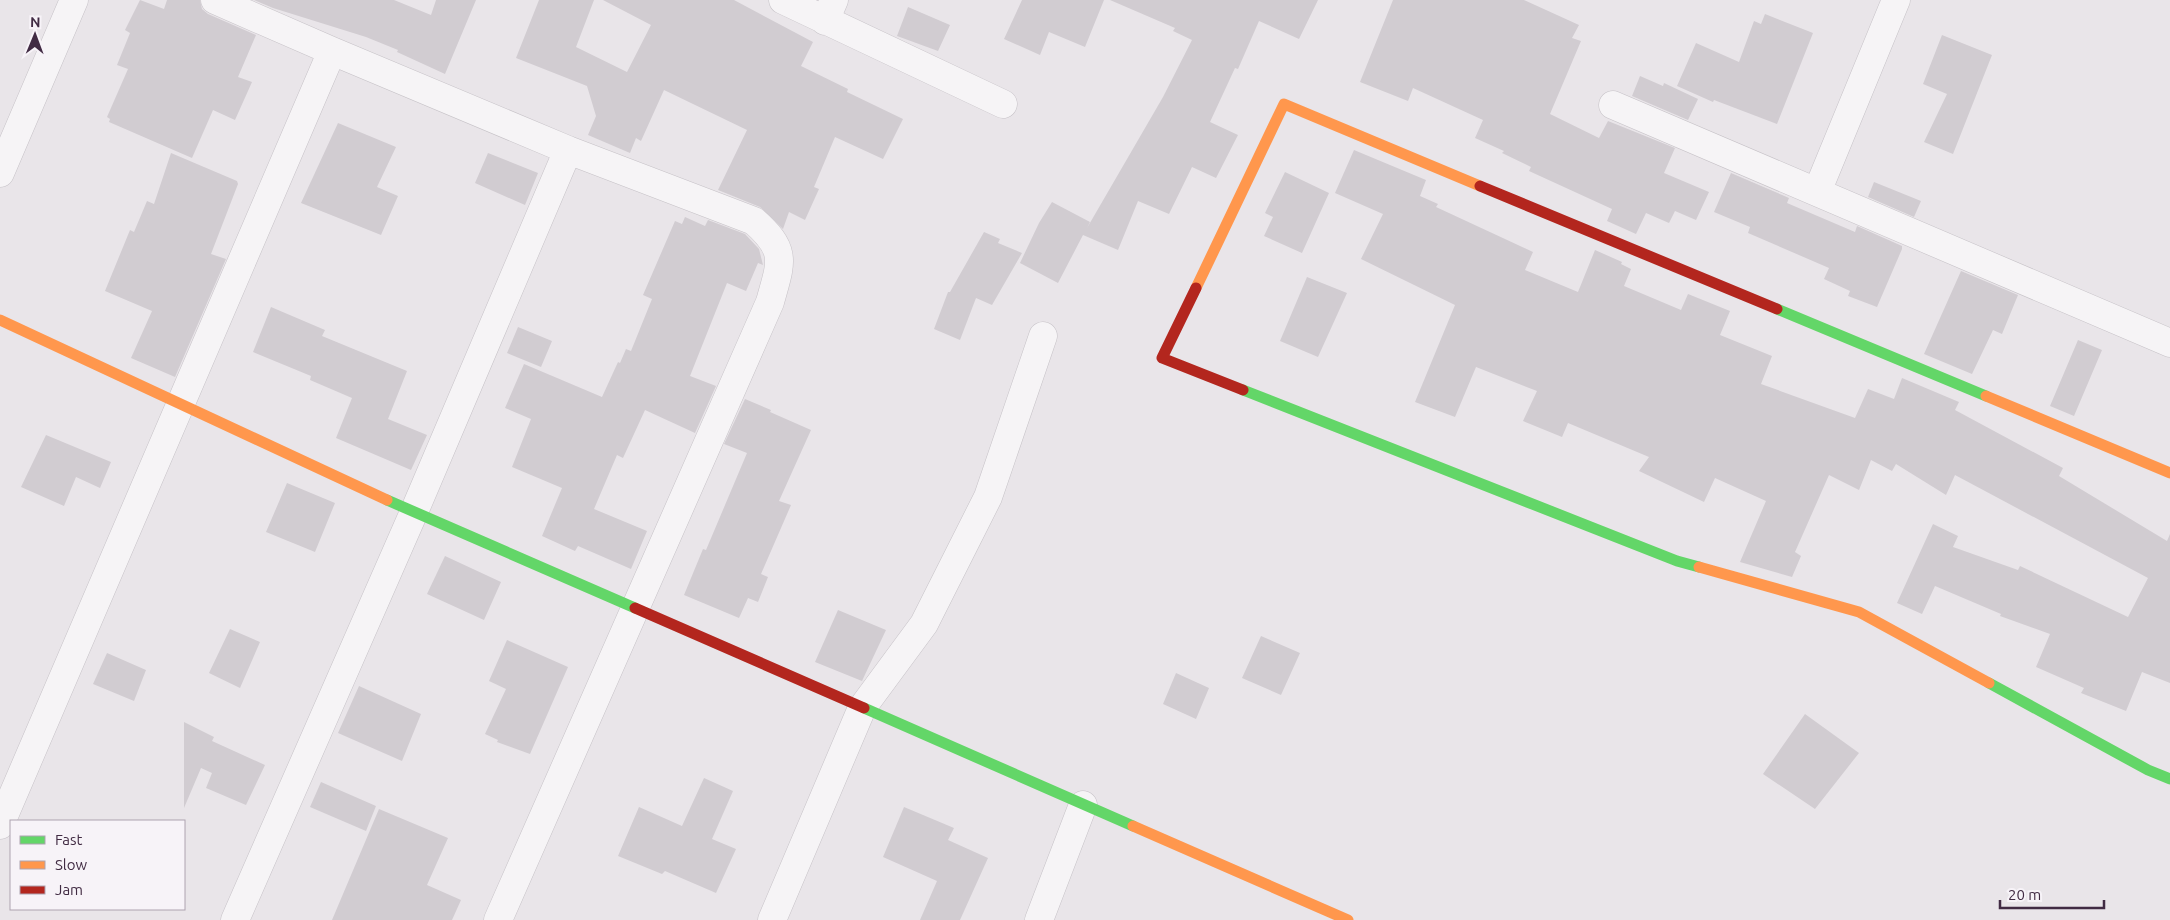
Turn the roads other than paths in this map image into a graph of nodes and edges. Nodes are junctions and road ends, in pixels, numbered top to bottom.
1 (74, 0) edge
2 (215, 0) edge
3 (783, 0) edge
4 (1896, 0) edge
5 (829, 11) edge
6 (332, 51) junction
7 (1003, 104) dead end
8 (1613, 105) dead end
9 (568, 150) junction
10 (0, 173) edge
11 (1817, 192) junction
12 (0, 320) edge
13 (1042, 336) dead end
14 (2170, 343) edge
15 (180, 404) junction
16 (2170, 473) edge
17 (414, 512) junction
18 (636, 609) junction
19 (862, 708) junction
20 (2170, 779) edge
21 (1083, 805) junction
22 (0, 825) edge
23 (1291, 896) junction
24 (235, 920) edge
25 (498, 920) edge
26 (772, 920) edge
27 (1039, 920) edge
28 (1305, 920) edge
29 (1348, 920) edge

1 - 10 street
2 - 6 street
3 - 5 street
4 - 11 street
5 - 7 street
6 - 9 street
6 - 15 street
8 - 11 street
9 - 17 street
9 - 18 street
11 - 14 street
12 - 15 street
13 - 19 street
15 - 17 street
15 - 22 street
16 - 20 street
17 - 18 street
17 - 24 street
18 - 19 street
18 - 25 street
19 - 21 street
19 - 26 street
21 - 23 street
21 - 27 street
23 - 28 street
23 - 29 street

